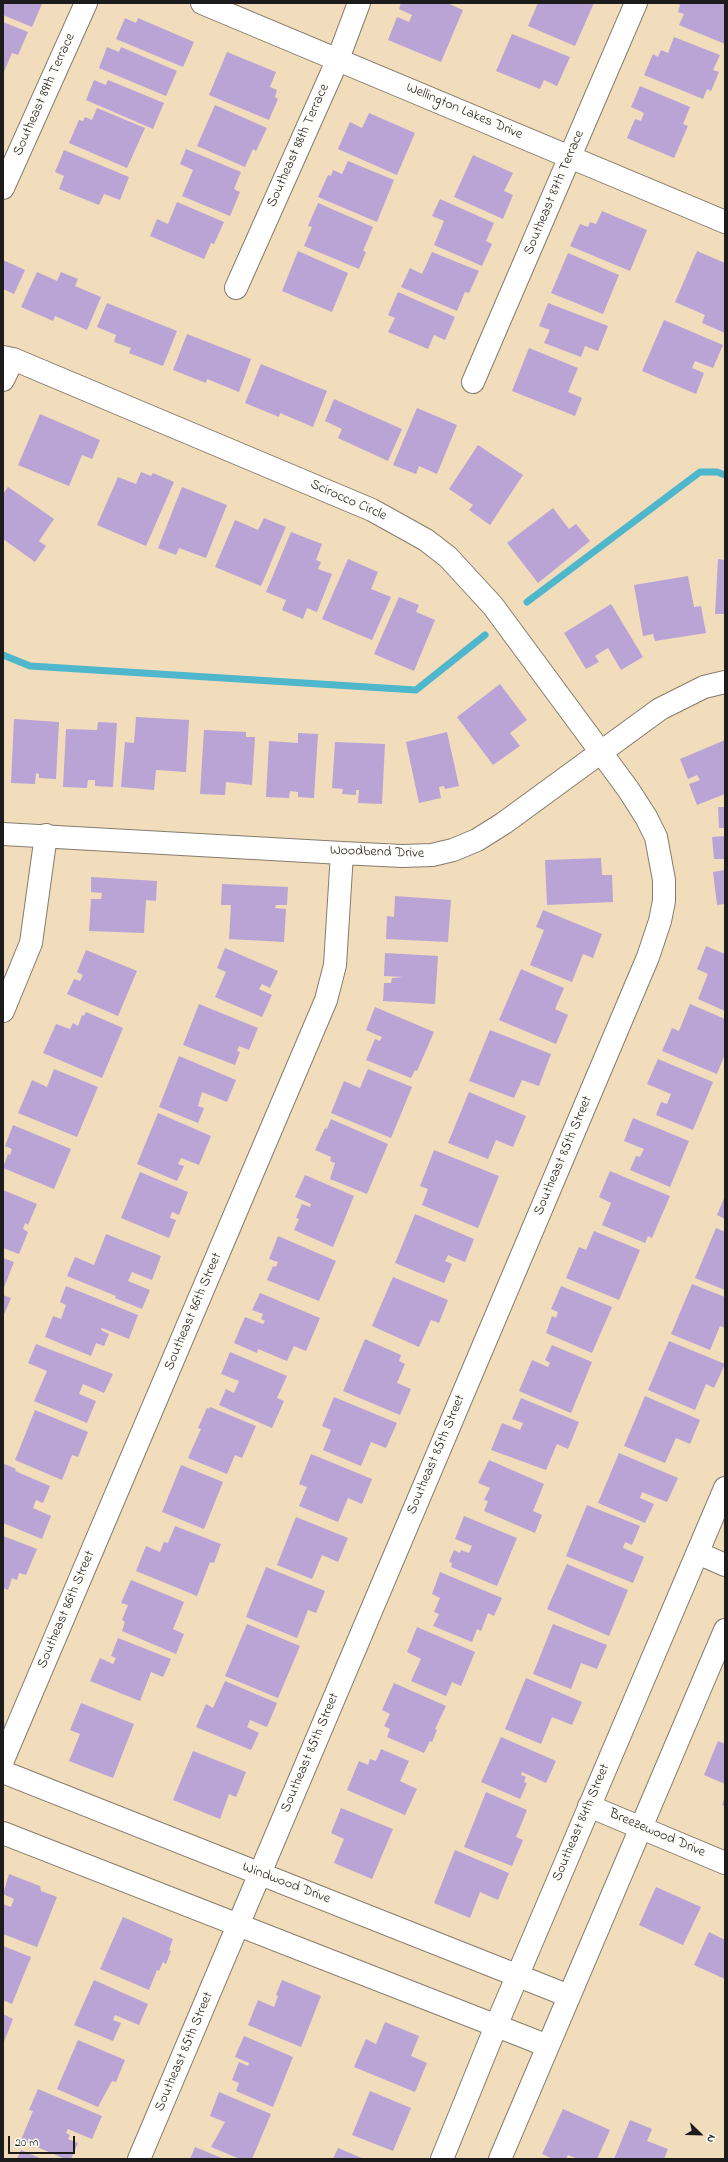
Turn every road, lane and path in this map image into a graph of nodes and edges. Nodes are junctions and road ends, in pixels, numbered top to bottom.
1 (86, 3) edge
2 (202, 3) edge
3 (359, 3) edge
4 (636, 3) edge
5 (338, 59) junction
6 (571, 157) junction
7 (3, 188) edge
8 (725, 222) edge
9 (236, 288) dead end
10 (8, 358) edge
11 (3, 380) edge
12 (473, 382) dead end
13 (725, 682) edge
14 (601, 753) junction
15 (3, 834) edge
16 (46, 835) junction
17 (342, 853) junction
18 (3, 1011) edge
19 (725, 1488) edge
20 (698, 1553) junction
21 (725, 1565) edge
22 (725, 1630) edge
23 (3, 1760) edge
24 (3, 1772) edge
25 (589, 1806) junction
26 (642, 1827) junction
27 (3, 1833) edge
28 (725, 1863) edge
29 (259, 1874) junction
30 (238, 1925) junction
31 (518, 1975) junction
32 (569, 1996) junction
33 (496, 2026) junction
34 (548, 2046) junction
35 (139, 2159) edge
36 (442, 2159) edge
37 (500, 2159) edge

1 - 7 street, Southeast 89th Terrace
2 - 5 street, Wellington Lakes Drive
3 - 5 street, Southeast 88th Terrace
4 - 6 street, Southeast 87th Terrace
5 - 6 street, Wellington Lakes Drive
5 - 9 street, Southeast 88th Terrace
6 - 8 street, Wellington Lakes Drive
6 - 12 street, Southeast 87th Terrace
10 - 11 street, Scirocco Circle
10 - 14 street, Scirocco Circle
13 - 14 street, Woodbend Drive
14 - 17 street, Woodbend Drive
14 - 29 street, Southeast 85th Street
15 - 16 street, Woodbend Drive
16 - 17 street, Woodbend Drive
16 - 18 street
17 - 23 street, Southeast 86th Street
19 - 20 street, Southeast 84th Street
20 - 21 street
20 - 25 street, Southeast 84th Street
22 - 26 street
24 - 29 street, Windwood Drive
25 - 26 street, Breezewood Drive
25 - 31 street, Southeast 84th Street
26 - 28 street, Breezewood Drive
26 - 32 street
27 - 30 street
29 - 30 street, Southeast 85th Street
29 - 31 street, Windwood Drive
30 - 33 street
30 - 35 street, Southeast 85th Street
31 - 32 street, Windwood Drive
31 - 33 street, Southeast 84th Street
32 - 34 street
33 - 34 street
33 - 36 street, Southeast 84th Street
34 - 37 street

